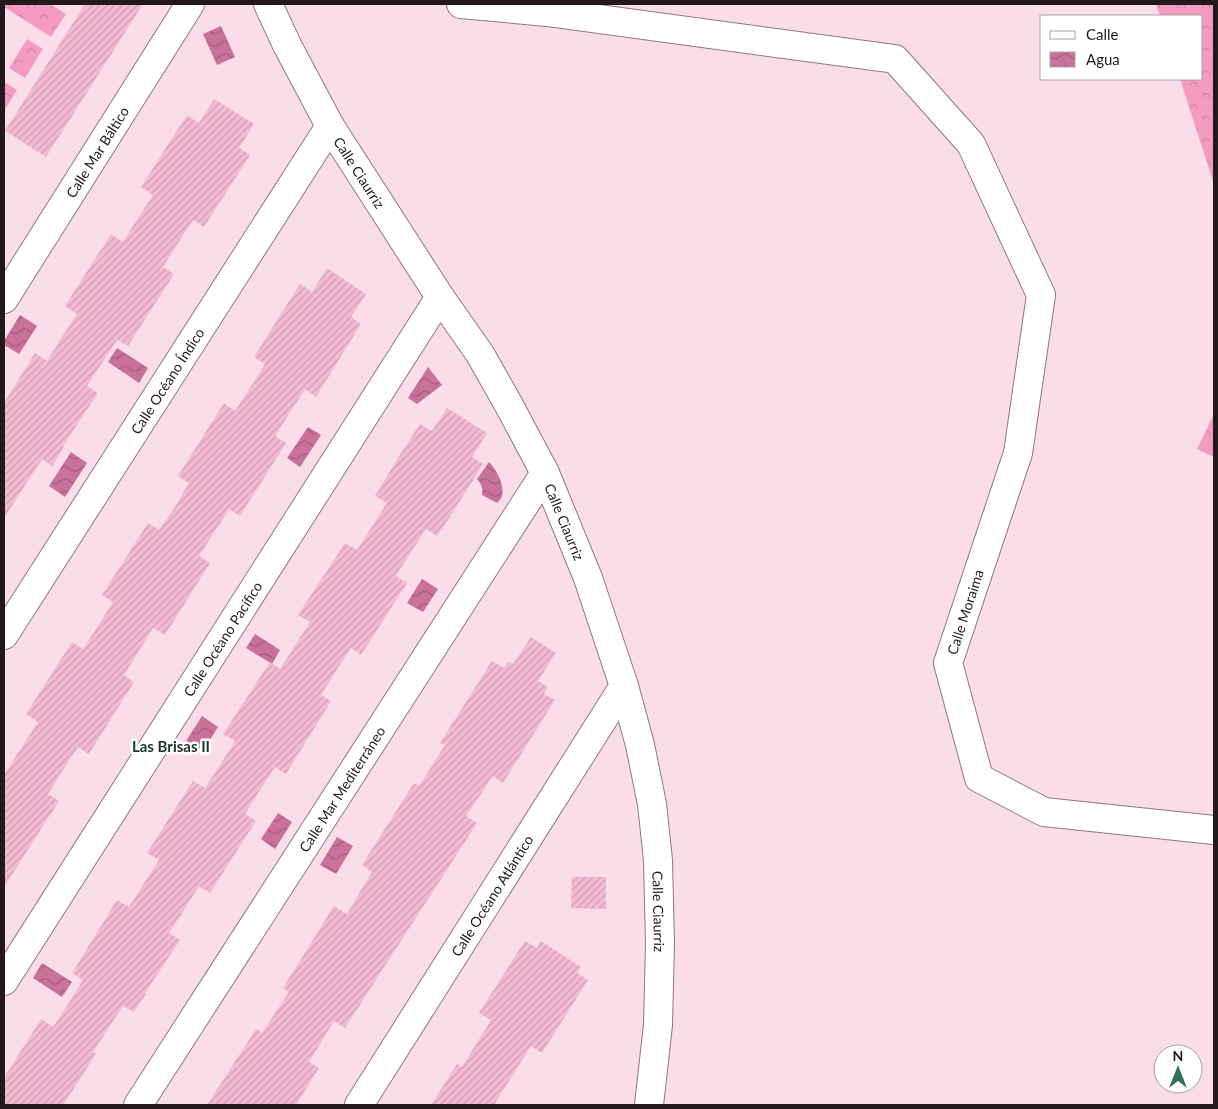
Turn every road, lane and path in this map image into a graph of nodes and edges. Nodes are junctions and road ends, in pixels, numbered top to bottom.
1 (190, 4) edge
2 (268, 4) edge
3 (462, 4) edge
4 (330, 126) junction
5 (440, 296) junction
6 (4, 299) edge
7 (545, 473) junction
8 (4, 635) edge
9 (624, 686) junction
10 (1214, 830) edge
11 (4, 981) edge
12 (138, 1105) edge
13 (359, 1105) edge
14 (649, 1105) edge

1 - 6 street, Calle Mar Báltico
2 - 4 street, Calle Ciaurriz
3 - 10 street, Calle Moraima
4 - 5 street, Calle Ciaurriz
4 - 8 street, Calle Océano Índico
5 - 7 street, Calle Ciaurriz
5 - 11 street, Calle Océano Pacífico
7 - 9 street, Calle Ciaurriz
7 - 12 street, Calle Mar Mediterráneo
9 - 13 street, Calle Océano Atlántico
9 - 14 street, Calle Ciaurriz

